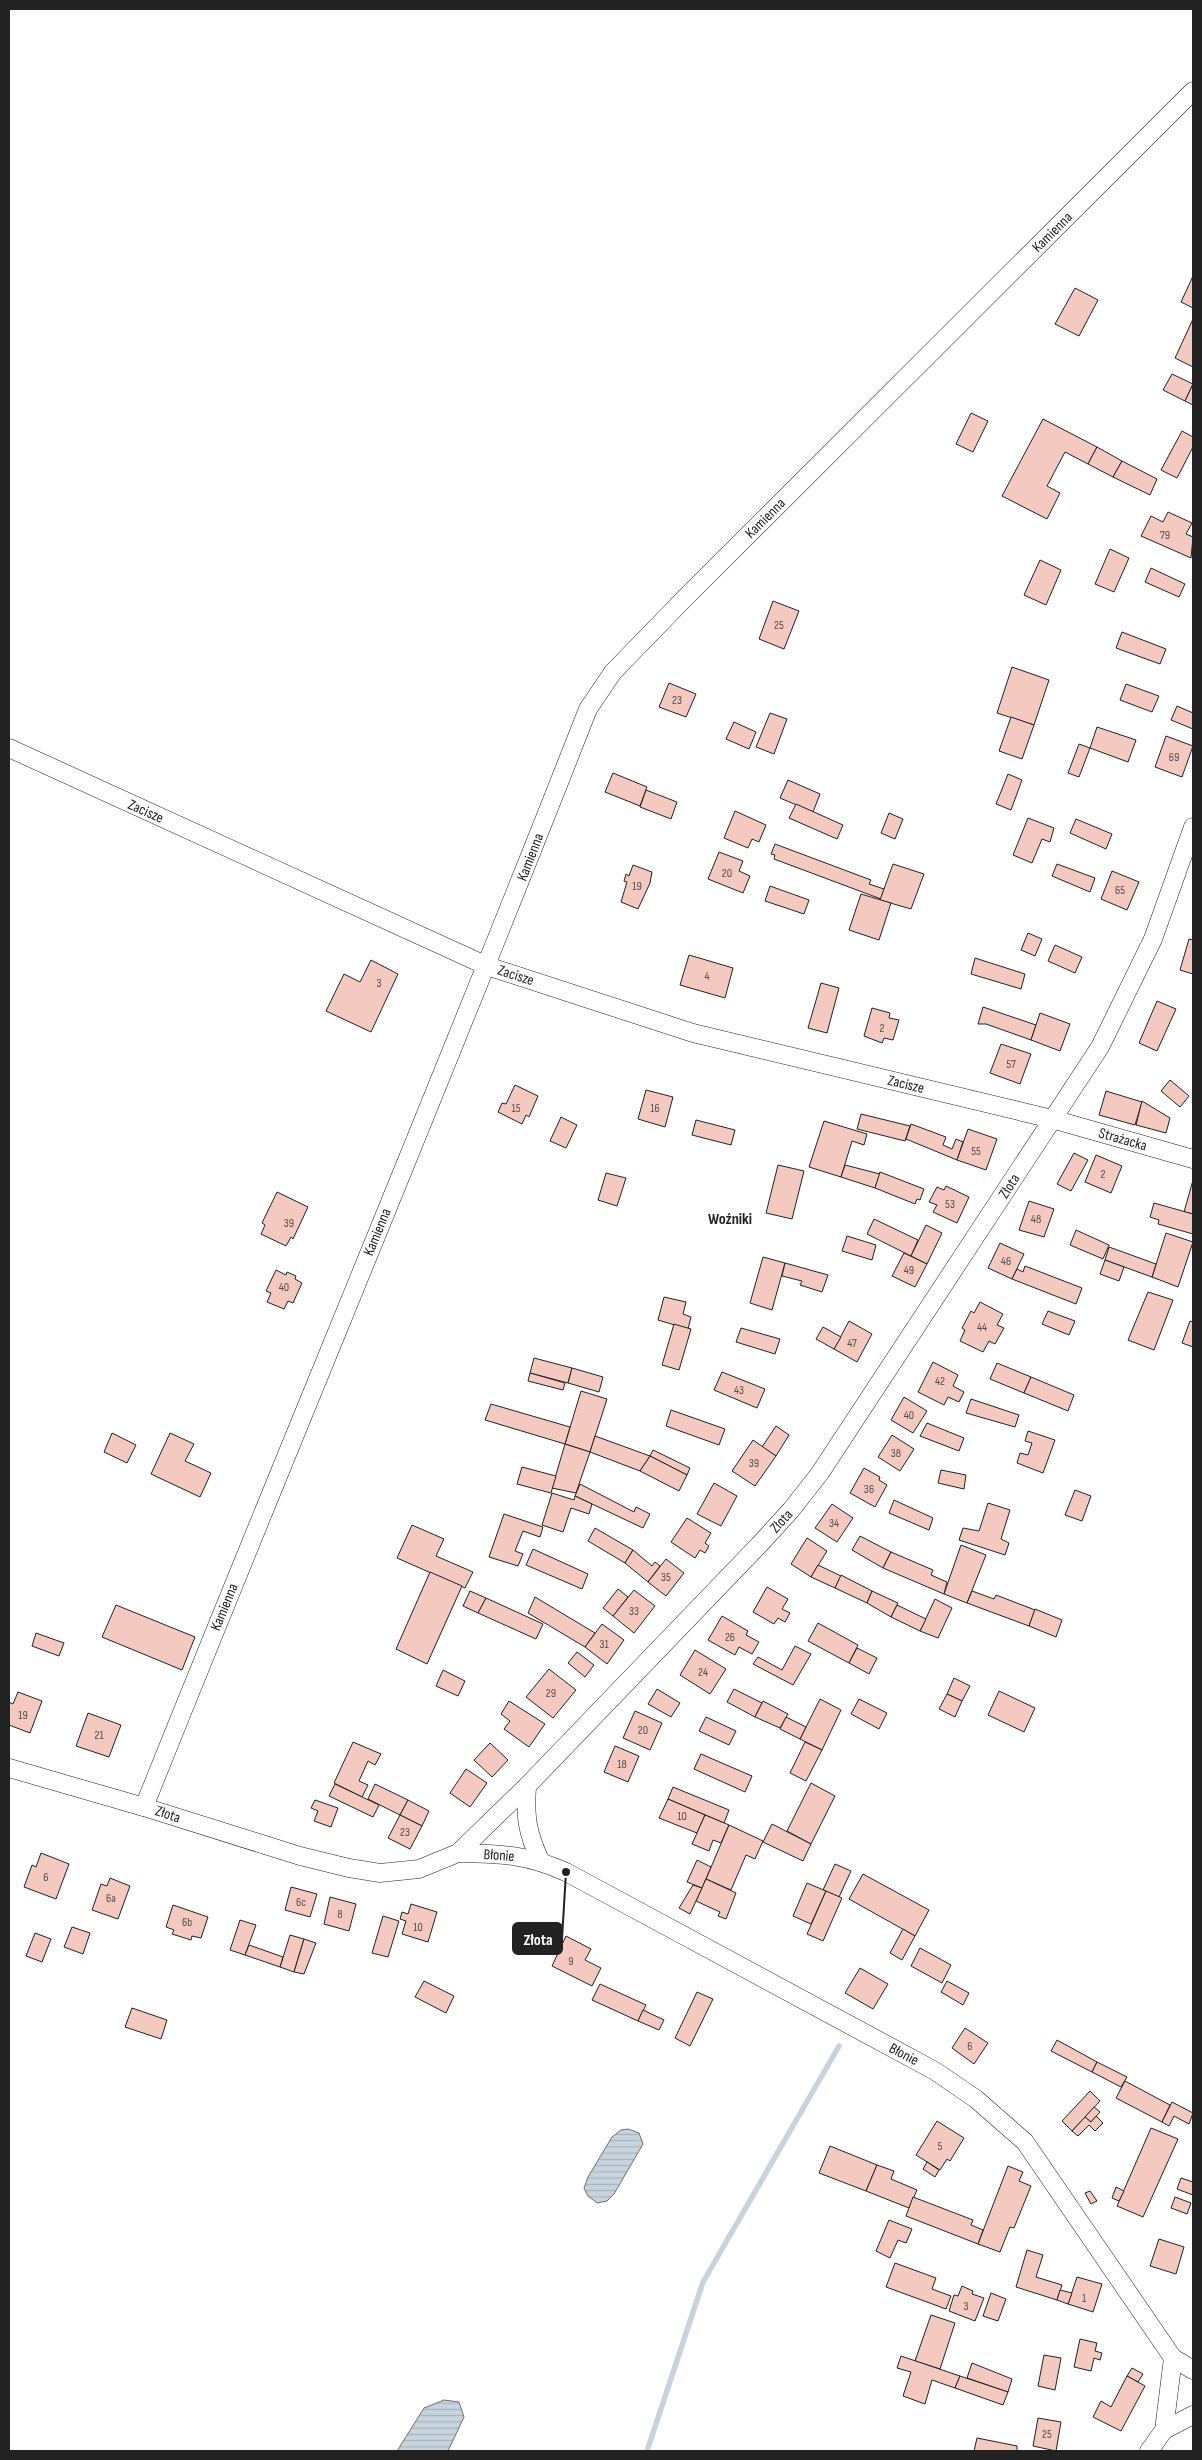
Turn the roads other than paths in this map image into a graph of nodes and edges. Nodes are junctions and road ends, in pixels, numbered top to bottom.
1 (1193, 91) edge
2 (9, 748) edge
3 (1193, 827) edge
4 (487, 966) junction
5 (1052, 1119) junction
6 (1193, 1159) edge
7 (9, 1768) edge
8 (527, 1786) junction
9 (144, 1807) junction
10 (458, 1853) junction
11 (540, 1860) junction
12 (1173, 2358) junction
13 (1193, 2370) edge
14 (1193, 2415) edge
15 (1164, 2430) junction
16 (1149, 2451) edge

1 - 4 street, Kamienna
2 - 4 street, Zacisze
3 - 5 street, Złota
4 - 5 street, Zacisze
4 - 9 street, Kamienna
5 - 6 street, Strażacka
5 - 8 street, Złota
7 - 9 street, Złota
8 - 10 street, Złota
8 - 11 street, Błonie
9 - 10 street, Złota
10 - 11 street, Błonie
11 - 12 street, Błonie
12 - 13 street
12 - 15 street
14 - 15 street
15 - 16 street

